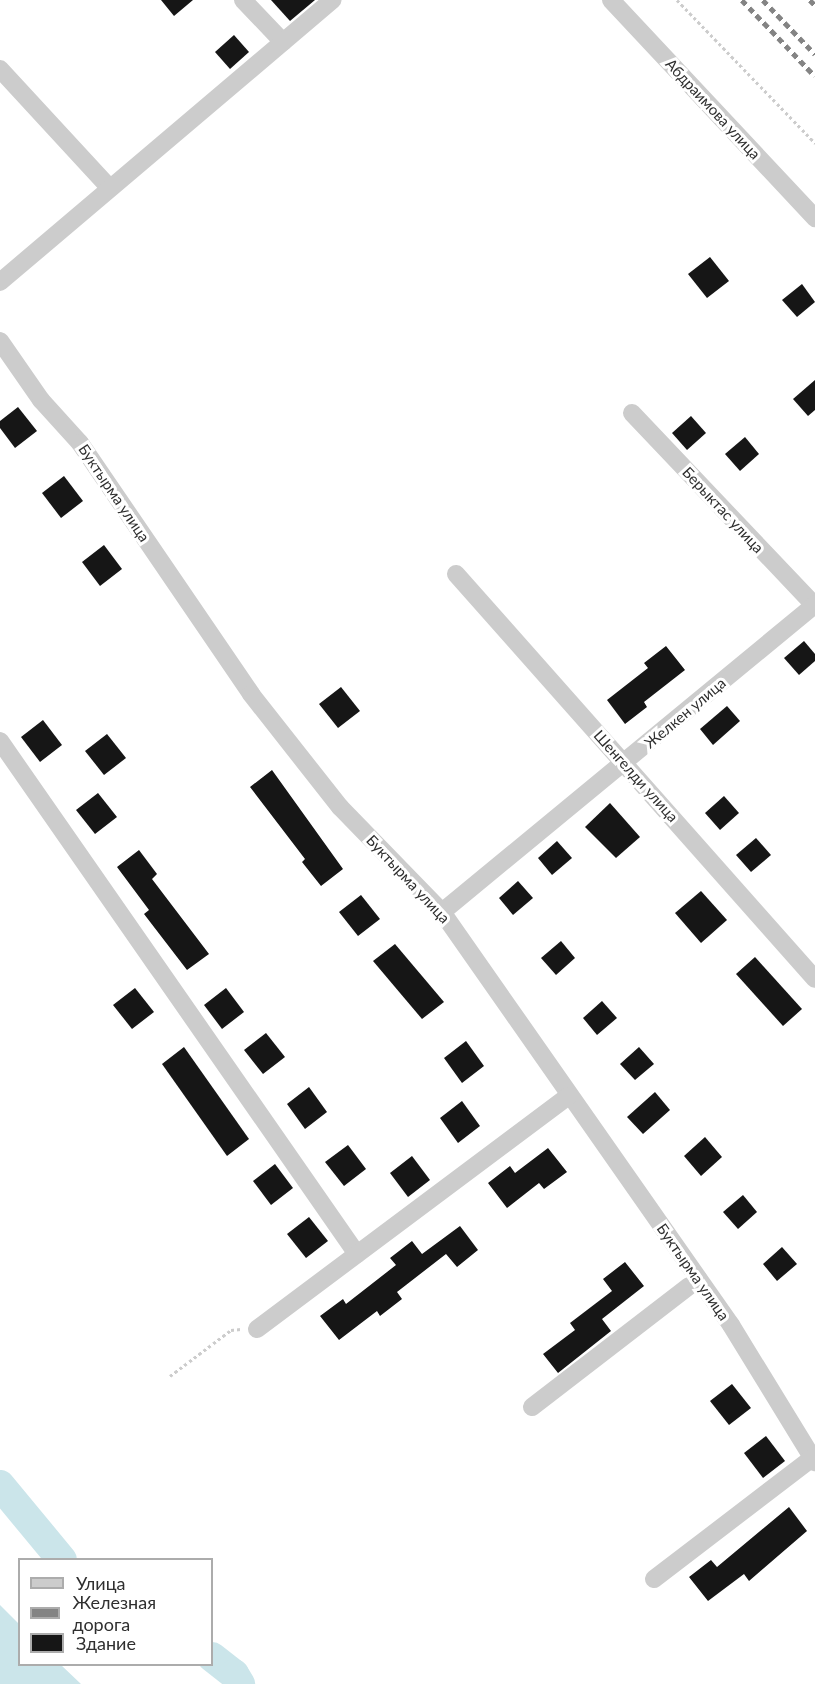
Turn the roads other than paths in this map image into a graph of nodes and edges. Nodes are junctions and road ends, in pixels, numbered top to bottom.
1 (243, 0) edge
2 (332, 0) edge
3 (611, 0) edge
4 (283, 42) junction
5 (0, 69) edge
6 (110, 188) junction
7 (815, 218) edge
8 (0, 282) edge
9 (0, 341) edge
10 (632, 413) dead end
11 (456, 574) dead end
12 (815, 605) edge
13 (0, 741) edge
14 (624, 763) junction
15 (442, 912) junction
16 (815, 979) edge
17 (568, 1096) junction
18 (357, 1254) junction
19 (698, 1279) junction
20 (257, 1329) road end
21 (532, 1407) dead end
22 (814, 1460) edge
23 (654, 1579) dead end

1 - 4 street
2 - 4 street
3 - 7 street, Абдраимова улица
4 - 6 street
5 - 6 street
6 - 8 street
9 - 15 street, Буктырма улица
10 - 12 street, Берыктас улица
11 - 14 street, Шенгелди улица
12 - 14 street, Желкен улица
13 - 18 street
14 - 15 street, Желкен улица
14 - 16 street, Шенгелди улица
15 - 17 street, Буктырма улица
17 - 18 street
17 - 19 street, Буктырма улица
18 - 20 street
19 - 21 street
19 - 22 street, Буктырма улица
22 - 23 street

